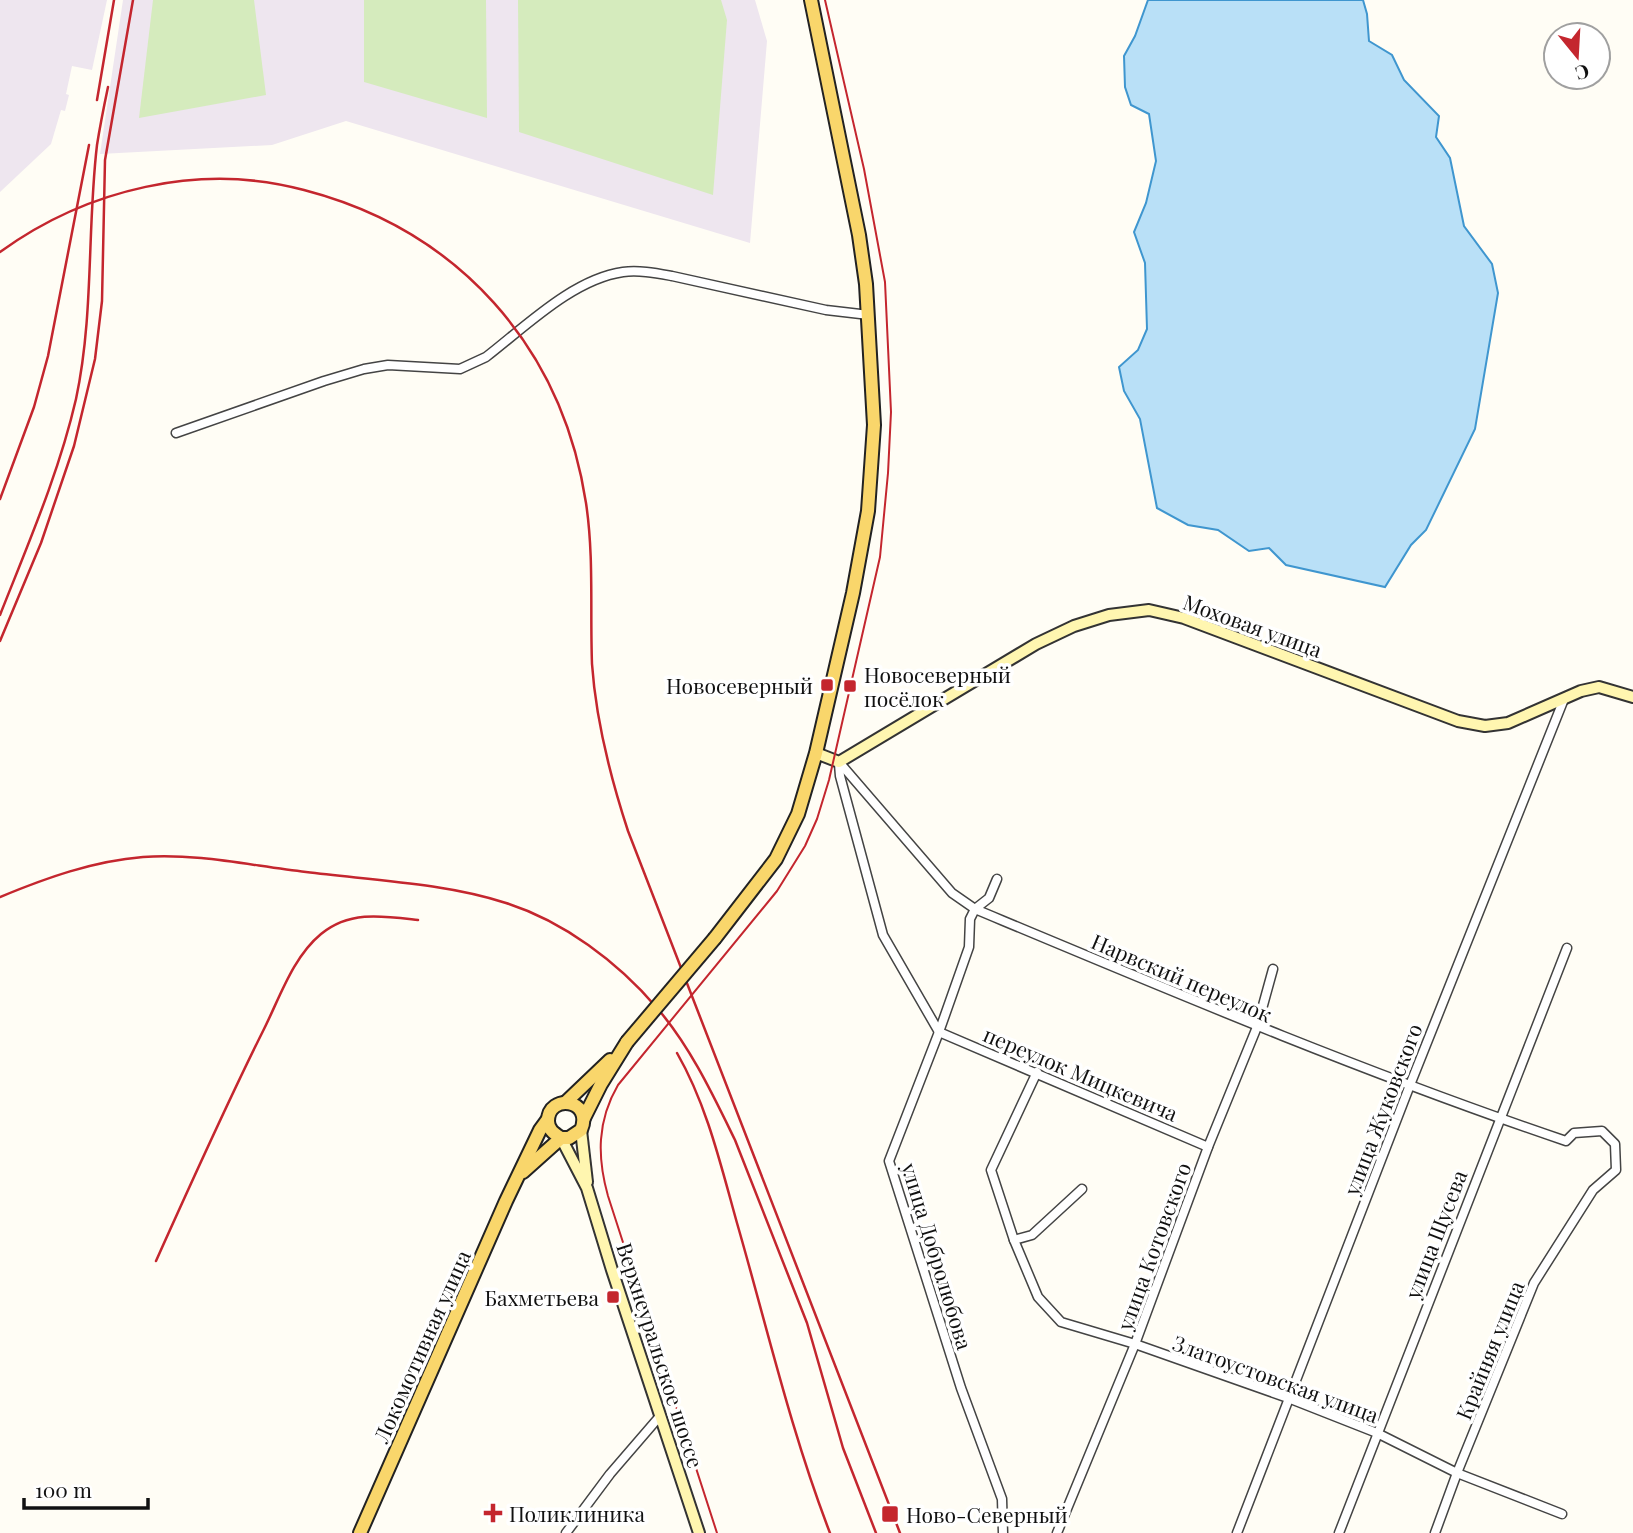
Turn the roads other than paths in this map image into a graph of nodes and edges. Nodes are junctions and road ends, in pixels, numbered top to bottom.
1 (811, 0) edge
2 (869, 315) junction
3 (176, 433) dead end
4 (1633, 697) edge
5 (1564, 699) junction
6 (816, 753) junction
7 (839, 762) junction
8 (997, 879) dead end
9 (975, 909) junction
10 (1567, 948) dead end
11 (1273, 969) dead end
12 (1256, 1027) junction
13 (939, 1032) junction
14 (627, 1042) junction
15 (1037, 1072) junction
16 (1410, 1085) junction
17 (566, 1102) junction
18 (1499, 1118) junction
19 (548, 1119) junction
20 (582, 1124) junction
21 (561, 1138) junction
22 (1566, 1141) joint
23 (1208, 1147) junction
24 (520, 1175) junction
25 (587, 1188) junction
26 (1082, 1189) dead end
27 (1014, 1240) junction
28 (1135, 1344) junction
29 (1288, 1398) junction
30 (660, 1416) junction
31 (1377, 1433) junction
32 (1457, 1473) junction
33 (1562, 1514) dead end
34 (360, 1533) edge
35 (566, 1533) edge
36 (699, 1533) edge
37 (1003, 1533) edge
38 (1057, 1533) edge
39 (1237, 1533) edge
40 (1339, 1533) edge
41 (1435, 1533) edge

1 - 2 main road
2 - 3 street
2 - 6 main road
4 - 5 street, Моховая улица
5 - 7 street, Моховая улица
5 - 16 street, улица Жуковского
6 - 7 street
6 - 14 main road, bridge
7 - 9 street, Нарвский переулок
7 - 13 street
8 - 9 street, улица Добролюбова
9 - 12 street, Нарвский переулок
9 - 13 street, улица Добролюбова
10 - 18 street, улица Щусева
11 - 12 street, улица Котовского
12 - 16 street, Нарвский переулок
12 - 23 street, улица Котовского
13 - 15 street, переулок Мицкевича
13 - 37 street, улица Добролюбова
14 - 17 main road
14 - 20 main road
15 - 23 street, переулок Мицкевича
15 - 27 street, Златоустовская улица
16 - 18 street, Нарвский переулок
16 - 29 street, улица Жуковского
17 - 19 main road
17 - 20 main road
18 - 22 street, Нарвский переулок
18 - 31 street, улица Щусева
19 - 21 main road
19 - 24 main road, Локомотивная улица
20 - 21 main road
20 - 25 street
21 - 24 main road
21 - 25 street
22 - 32 street, Крайняя улица
23 - 28 street, улица Котовского
24 - 34 main road, Локомотивная улица
25 - 30 street, Верхнеуральское шоссе
26 - 27 street
27 - 28 street, Златоустовская улица
28 - 29 street, Златоустовская улица
28 - 38 street, улица Котовского
29 - 31 street, Златоустовская улица
29 - 39 street, улица Жуковского
30 - 35 street
30 - 36 street, Верхнеуральское шоссе
31 - 32 street, Златоустовская улица
31 - 40 street, улица Щусева
32 - 33 street, Златоустовская улица
32 - 41 street, Крайняя улица

